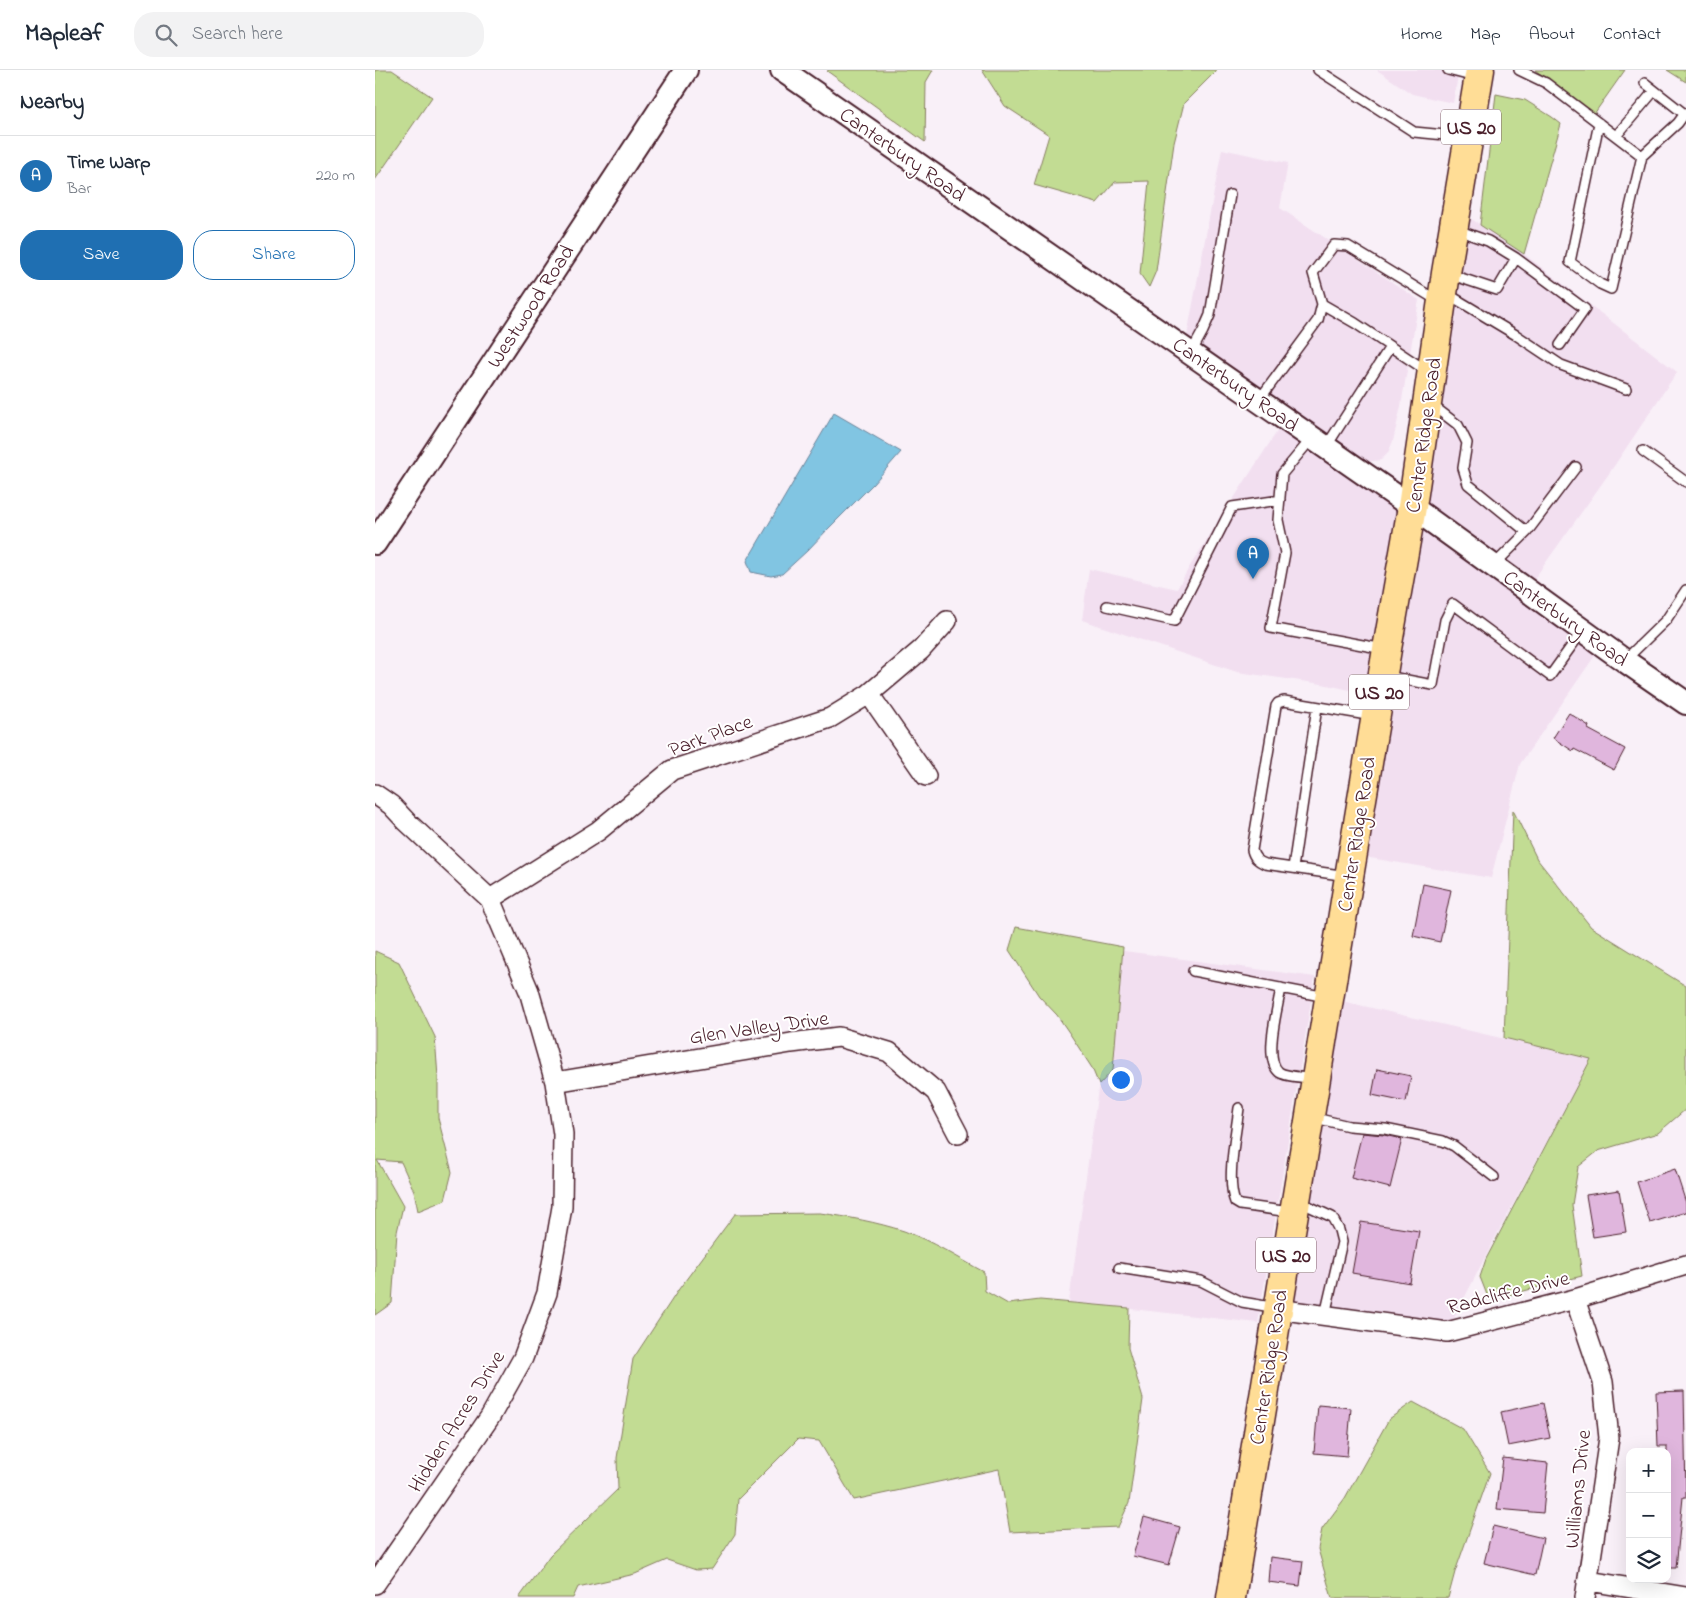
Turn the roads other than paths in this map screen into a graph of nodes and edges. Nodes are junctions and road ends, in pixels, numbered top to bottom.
1 (686, 70) edge
2 (782, 70) edge
3 (1318, 70) edge
4 (1449, 70) edge
5 (1519, 70) edge
6 (1479, 74) edge
7 (1645, 83) dead end
8 (1654, 91) junction
9 (1599, 123) junction
10 (1616, 136) junction
11 (1469, 138) junction
12 (1643, 156) junction
13 (1230, 196) dead end
14 (1455, 229) junction
15 (1516, 258) junction
16 (1444, 290) junction
17 (1322, 304) junction
18 (1560, 346) dead end
19 (1390, 347) junction
20 (1191, 353) junction
21 (1432, 374) junction
22 (1626, 389) dead end
23 (1258, 400) junction
24 (1428, 402) junction
25 (1319, 442) junction
26 (1643, 451) dead end
27 (1576, 467) dead end
28 (1686, 482) edge
29 (1280, 500) junction
30 (1412, 507) junction
31 (1527, 532) junction
32 (375, 543) edge
33 (1493, 566) junction
34 (1686, 590) edge
35 (1107, 606) dead end
36 (947, 621) dead end
37 (1583, 630) junction
38 (1387, 649) junction
39 (1625, 661) junction
40 (1382, 676) junction
41 (869, 694) junction
42 (1686, 702) edge
43 (1317, 707) junction
44 (1375, 716) junction
45 (926, 776) dead end
46 (375, 794) edge
47 (1293, 868) junction
48 (1349, 877) junction
49 (489, 899) junction
50 (1193, 971) dead end
51 (1281, 988) junction
52 (1329, 998) junction
53 (1315, 1079) junction
54 (555, 1082) junction
55 (1239, 1108) dead end
56 (1309, 1117) junction
57 (958, 1134) dead end
58 (1495, 1177) dead end
59 (1294, 1207) junction
60 (1686, 1265) edge
61 (1119, 1268) dead end
62 (1575, 1299) junction
63 (1277, 1308) junction
64 (1325, 1315) junction
65 (375, 1584) edge
66 (1587, 1590) edge
67 (1686, 1597) edge
68 (1231, 1598) edge

1 - 32 street, Westwood Road
2 - 20 street, Canterbury Road
3 - 11 lane
4 - 6 lane
5 - 9 lane
6 - 11 main road, Center Ridge Road / US 20
7 - 8 lane
8 - 10 lane
8 - 12 lane
9 - 10 lane
9 - 12 lane
10 - 12 lane
11 - 14 main road, Center Ridge Road / US 20
13 - 20 lane
14 - 15 lane
14 - 16 main road, Center Ridge Road / US 20
15 - 16 lane
15 - 18 lane
16 - 17 lane
16 - 21 main road, Center Ridge Road / US 20
16 - 22 lane
17 - 19 lane
17 - 23 lane
19 - 21 lane
19 - 25 lane
20 - 23 street, Canterbury Road
21 - 24 main road, Center Ridge Road / US 20
23 - 25 street, Canterbury Road
24 - 30 main road, Center Ridge Road / US 20
24 - 31 lane
25 - 29 lane
25 - 30 street, Canterbury Road
26 - 28 lane
27 - 31 lane
29 - 35 lane
29 - 38 lane
30 - 33 street, Canterbury Road
30 - 38 main road, Center Ridge Road / US 20
31 - 33 lane
33 - 37 street, Canterbury Road
34 - 39 lane
36 - 41 street, Park Place
37 - 39 street, Canterbury Road
37 - 40 lane
38 - 40 main road, Center Ridge Road / US 20
39 - 42 street, Canterbury Road
40 - 44 main road, Center Ridge Road / US 20
41 - 45 street
41 - 49 street, Park Place
43 - 44 lane
43 - 47 lane
43 - 47 lane
44 - 48 main road, Center Ridge Road / US 20
46 - 49 street, Hidden Acres Drive
47 - 48 lane
48 - 52 main road, Center Ridge Road / US 20
49 - 54 street, Hidden Acres Drive
50 - 51 lane
51 - 52 lane
51 - 53 lane
52 - 53 main road, Center Ridge Road / US 20
53 - 56 main road, Center Ridge Road / US 20
54 - 57 street, Glen Valley Drive
54 - 65 street, Hidden Acres Drive
55 - 59 lane
56 - 58 lane
56 - 59 main road, Center Ridge Road / US 20
59 - 63 main road, Center Ridge Road / US 20
59 - 64 lane
60 - 62 street, Radcliffe Drive
61 - 63 lane
62 - 64 street, Radcliffe Drive
62 - 66 street, Williams Drive
63 - 64 street, Radcliffe Drive
63 - 68 main road, Center Ridge Road / US 20
66 - 67 street

